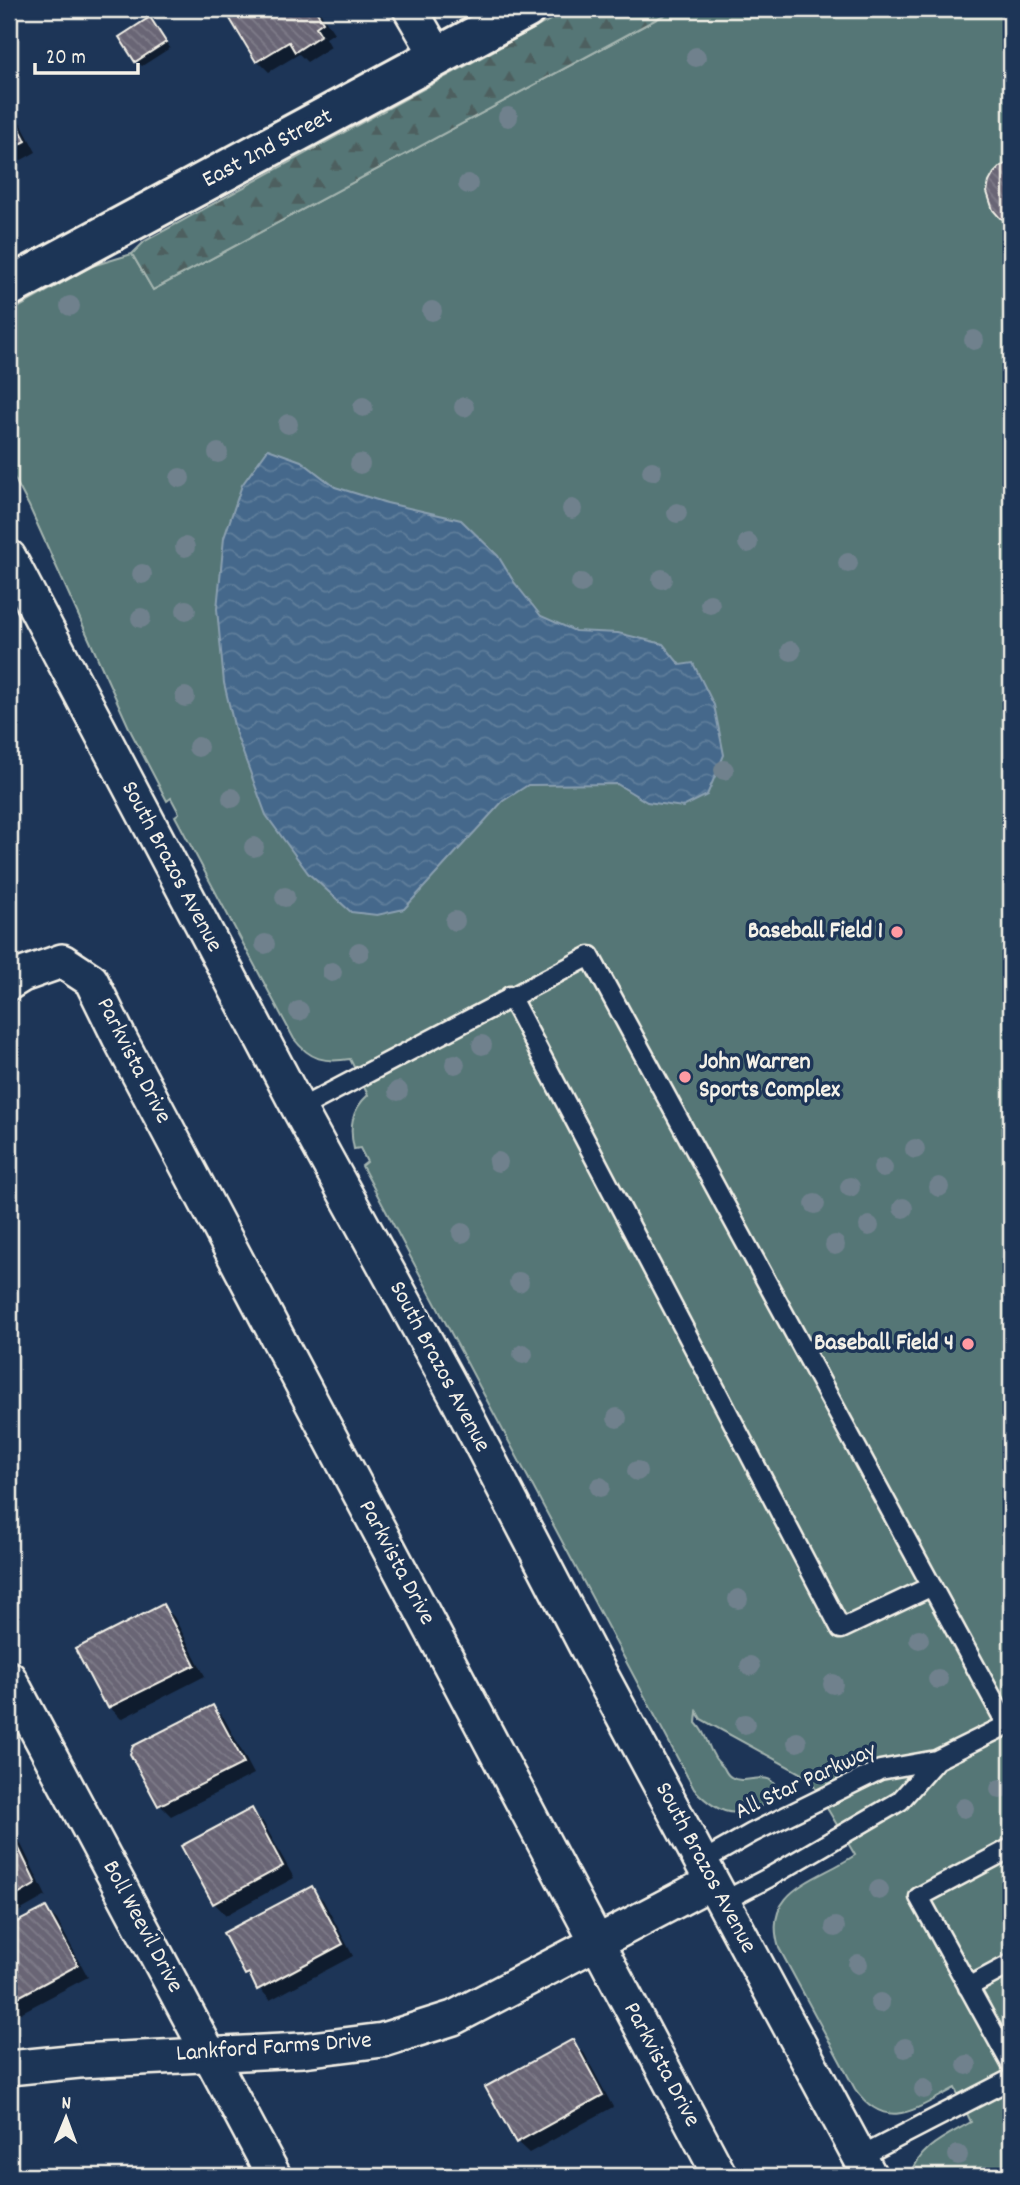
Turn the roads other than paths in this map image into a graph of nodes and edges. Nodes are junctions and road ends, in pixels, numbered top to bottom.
1 (410, 9) edge
2 (526, 9) edge
3 (438, 57) junction
4 (9, 287) edge
5 (9, 557) edge
6 (9, 983) edge
7 (510, 996) junction
8 (299, 1109) junction
9 (932, 1586) junction
10 (9, 1678) edge
11 (1009, 1724) edge
12 (936, 1760) junction
13 (1011, 1848) edge
14 (712, 1882) junction
15 (597, 1944) junction
16 (1011, 1964) edge
17 (968, 1987) junction
18 (209, 2054) junction
19 (1011, 2064) edge
20 (9, 2068) edge
21 (1011, 2079) edge
22 (865, 2167) edge
23 (274, 2176) edge
24 (720, 2176) edge

1 - 3 street
2 - 3 main road, East 2nd Street
3 - 4 main road, East 2nd Street
5 - 8 street, South Brazos Avenue
6 - 15 street, Parkvista Drive
7 - 8 lane
7 - 9 lane
7 - 9 lane
8 - 14 street, South Brazos Avenue
9 - 11 lane
10 - 18 street, Boll Weevil Drive
11 - 12 lane, All Star Parkway
12 - 14 lane, All Star Parkway
12 - 14 lane, All Star Parkway
13 - 17 lane
14 - 15 street, Lankford Farms Drive
14 - 22 street, South Brazos Avenue
15 - 18 street, Lankford Farms Drive
15 - 24 street, Parkvista Drive
16 - 17 lane
17 - 19 lane
18 - 20 street, Lankford Farms Drive
18 - 23 street, Boll Weevil Drive
21 - 22 lane

